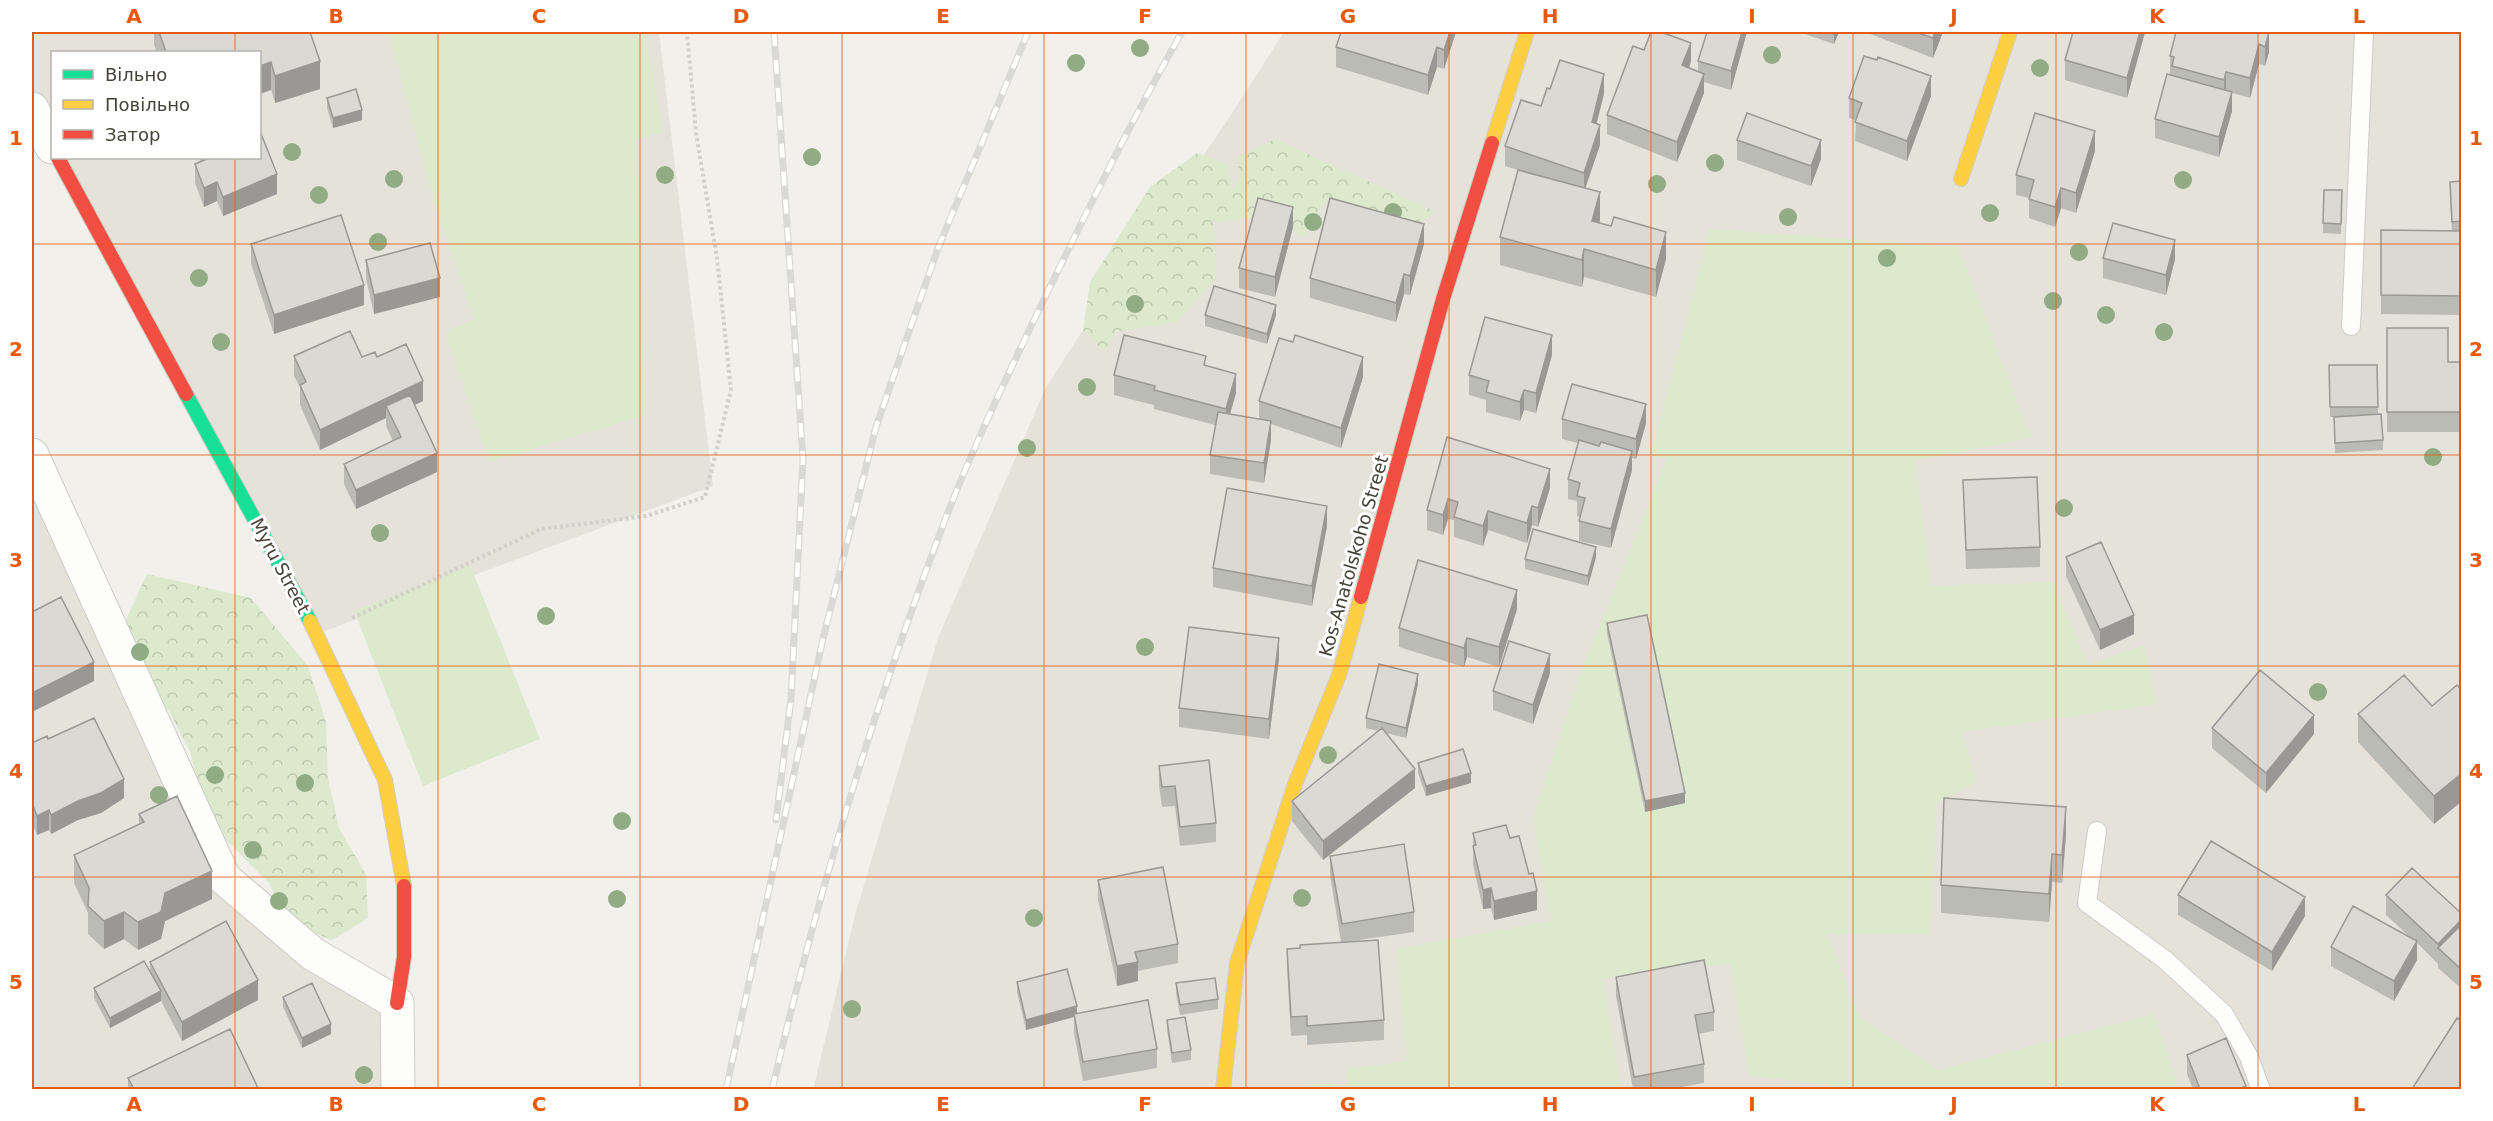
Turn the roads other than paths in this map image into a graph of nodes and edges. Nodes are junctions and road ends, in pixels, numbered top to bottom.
1 (1527, 32) edge
2 (2010, 32) edge
3 (2364, 32) edge
4 (32, 109) edge
5 (51, 145) edge
6 (59, 159) edge
7 (1962, 179) dead end
8 (2351, 326) dead end
9 (32, 455) edge
10 (2097, 831) dead end
11 (398, 1003) junction
12 (398, 1089) edge
13 (1223, 1089) edge
14 (2261, 1089) edge

1 - 13 street, Kos-Anatolskoho Street
2 - 7 street
3 - 8 lane
4 - 5 street
6 - 11 street, Myru Street
9 - 11 street
10 - 14 lane
11 - 12 street, Myru Street

